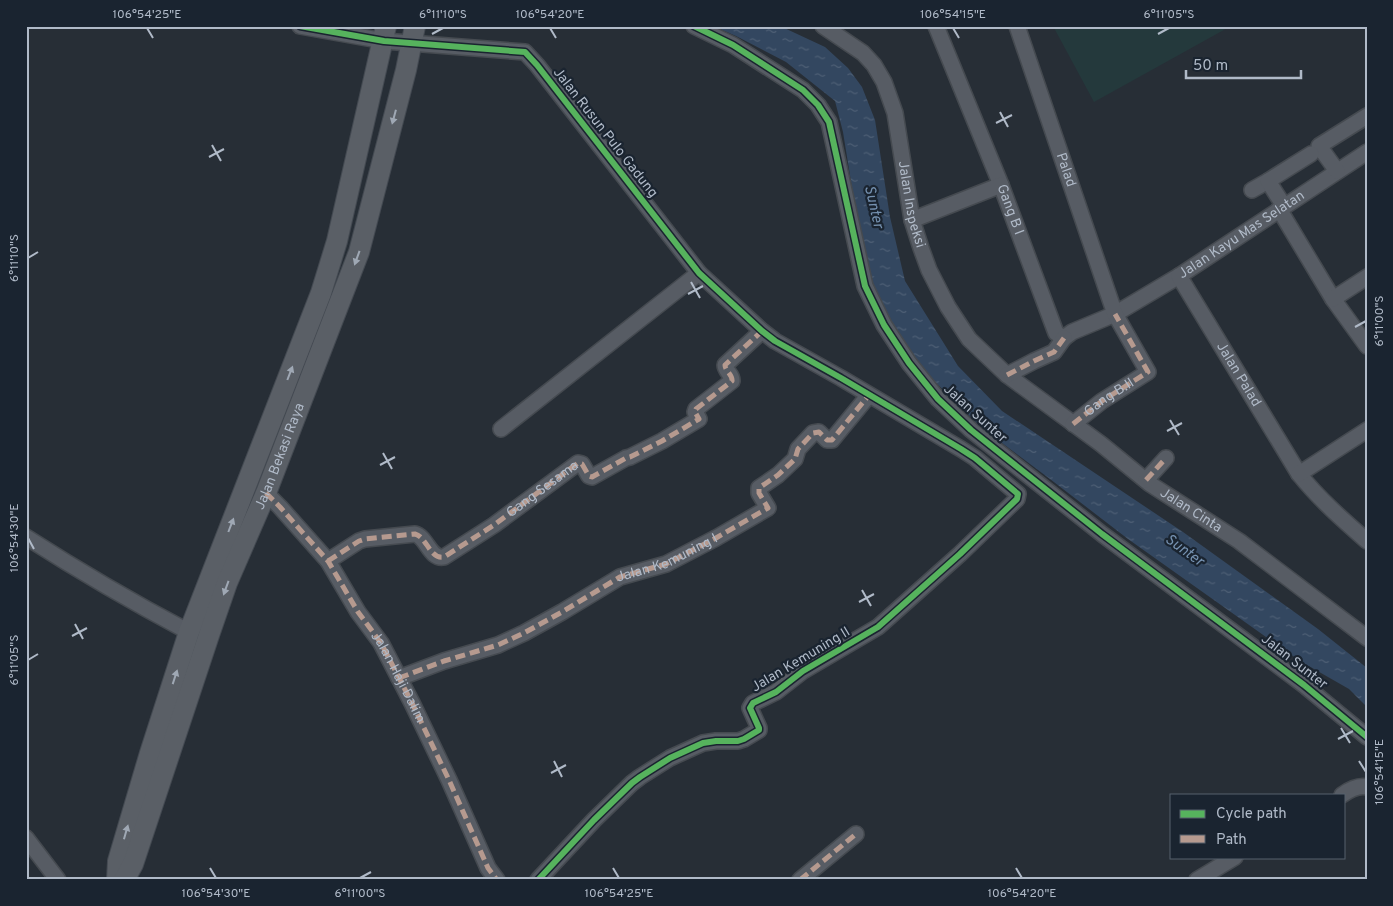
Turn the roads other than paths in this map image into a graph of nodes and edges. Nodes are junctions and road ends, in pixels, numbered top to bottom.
1 (300, 26) edge
2 (694, 26) edge
3 (823, 26) edge
4 (936, 26) edge
5 (1017, 26) edge
6 (385, 34) edge
7 (414, 35) edge
8 (1367, 116) edge
9 (1367, 152) edge
10 (1312, 154) dead end
11 (1337, 171) junction
12 (1268, 181) junction
13 (1002, 185) junction
14 (1252, 190) dead end
15 (1281, 208) junction
16 (912, 220) junction
17 (699, 273) junction
18 (1179, 276) junction
19 (1367, 277) edge
20 (1333, 299) junction
21 (1115, 314) junction
22 (762, 331) junction
23 (1064, 338) junction
24 (1367, 346) edge
25 (1148, 372) joint
26 (1012, 378) junction
27 (868, 395) junction
28 (1073, 424) junction
29 (501, 430) dead end
30 (1367, 430) edge
31 (1166, 458) dead end
32 (1299, 474) junction
33 (1146, 480) junction
34 (1016, 492) joint
35 (266, 493) junction
36 (26, 536) edge
37 (1367, 541) edge
38 (328, 561) junction
39 (189, 632) junction
40 (1367, 638) edge
41 (398, 678) junction
42 (1367, 738) edge
43 (159, 756) junction
44 (1367, 787) edge
45 (1344, 794) edge
46 (856, 834) dead end
47 (26, 838) edge
48 (1233, 858) edge
49 (58, 880) edge
50 (117, 880) edge
51 (124, 880) edge
52 (497, 880) edge
53 (538, 880) edge
54 (800, 880) edge
55 (1197, 880) edge

1 - 6 street, Jalan Rusun Pulo Gadung
2 - 42 street, Jalan Sunter
3 - 16 street, Jalan Inspeksi
4 - 13 street, Gang B I
5 - 21 street, Palad
6 - 7 street, Jalan Rusun Pulo Gadung
39 -> 6 main road, Jalan Bekasi Raya
7 - 17 street, Jalan Rusun Pulo Gadung
7 -> 35 main road, Jalan Bekasi Raya
8 - 11 street
9 - 11 street, Jalan Kayu Mas Selatan
10 - 12 street
11 - 15 street, Jalan Kayu Mas Selatan
12 - 14 street
12 - 15 street
13 - 16 street
13 - 23 street, Gang B I
15 - 18 street, Jalan Kayu Mas Selatan
15 - 20 street
16 - 26 street, Jalan Inspeksi
17 - 22 street, Jalan Rusun Pulo Gadung
17 - 29 street
18 - 21 street, Jalan Kayu Mas Selatan
18 - 32 street, Jalan Palad
19 - 20 street
20 - 24 street
21 - 23 street
21 - 25 street, Palad
22 - 27 street, Jalan Rusun Pulo Gadung
22 - 38 street, Gang Sesama
23 - 26 street
25 - 28 street, Gang B.II
26 - 28 street, Jalan Cinta
27 - 34 street, Jalan Rusun Pulo Gadung
27 - 41 street, Jalan Kemuning I
28 - 33 street, Jalan Cinta
30 - 32 street
31 - 33 street
32 - 37 street, Jalan Palad
33 - 40 street, Jalan Cinta
34 - 53 street, Jalan Kemuning II
35 - 38 street, Jalan Haji Dalim
35 -> 43 main road, Jalan Bekasi Raya
36 - 39 street
38 - 41 street, Jalan Haji Dalim
43 -> 39 main road, Jalan Bekasi Raya
41 - 52 street, Jalan Haji Dalim
50 -> 43 main road, Jalan Bekasi Raya
43 - 51 main road, Jalan Bekasi Raya
44 - 45 street
46 - 54 street
47 - 49 street
48 - 55 street

